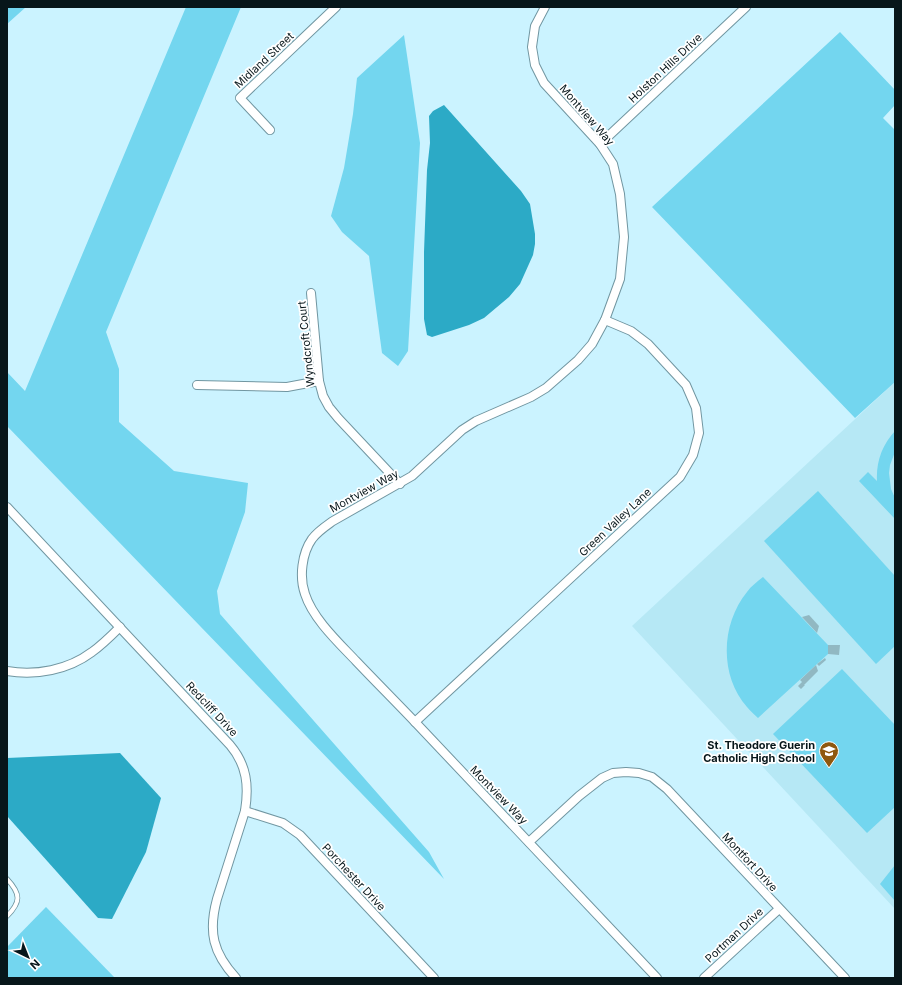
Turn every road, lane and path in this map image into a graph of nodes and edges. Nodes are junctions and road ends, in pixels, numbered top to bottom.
1 (336, 7) edge
2 (545, 7) edge
3 (746, 7) edge
4 (270, 130) dead end
5 (600, 144) junction
6 (311, 293) dead end
7 (605, 320) junction
8 (319, 381) junction
9 (197, 385) dead end
10 (400, 484) junction
11 (7, 507) edge
12 (120, 627) junction
13 (7, 671) edge
14 (415, 722) junction
15 (245, 811) junction
16 (529, 842) junction
17 (7, 879) edge
18 (779, 909) junction
19 (7, 916) edge
20 (236, 978) edge
21 (434, 978) edge
22 (657, 978) edge
23 (704, 978) edge
24 (845, 978) edge

1 - 4 street, Midland Street
2 - 5 street, Montview Way
3 - 5 street, Holston Hills Drive
5 - 7 street, Montview Way
6 - 8 street, Wyndcroft Court
7 - 10 street, Montview Way
7 - 14 street, Green Valley Lane
8 - 9 street
8 - 10 street, Wyndcroft Court
10 - 14 street, Montview Way
11 - 12 street, Redcliff Drive
12 - 13 street
12 - 15 street, Redcliff Drive
14 - 16 street, Montview Way
15 - 20 street, Redcliff Drive
15 - 21 street, Porchester Drive
16 - 18 street, Montfort Drive
16 - 22 street, Montview Way
17 - 19 lane
18 - 23 street, Portman Drive
18 - 24 street, Montfort Drive

